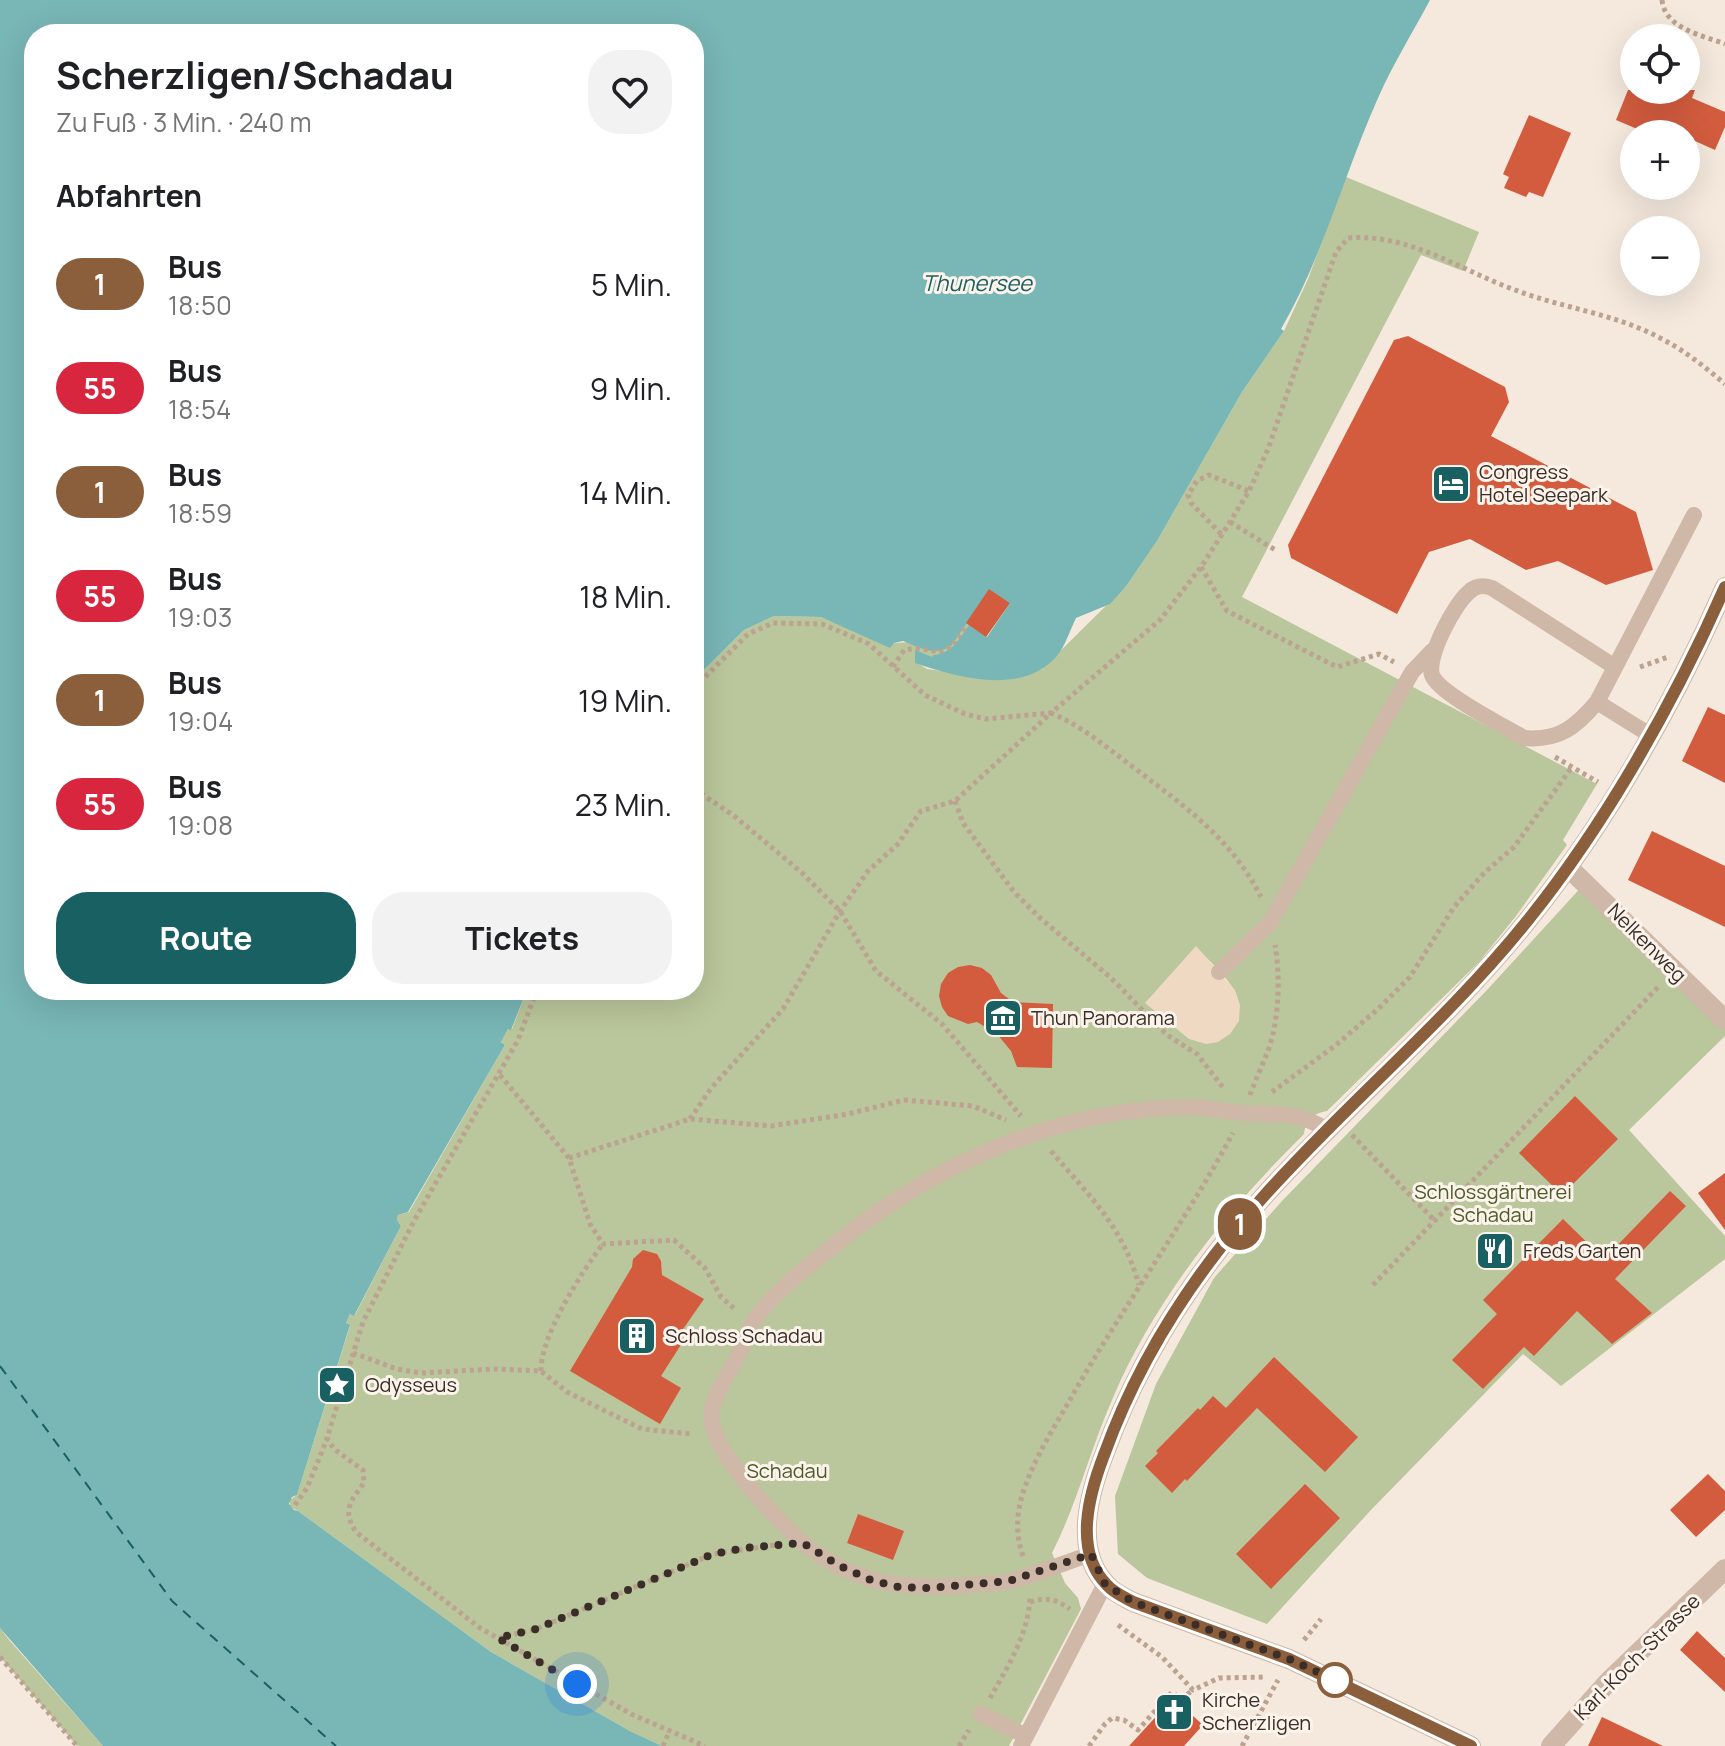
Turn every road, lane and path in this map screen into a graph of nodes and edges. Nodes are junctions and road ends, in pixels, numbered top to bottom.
1 (1662, 0) edge
2 (1725, 44) edge
3 (1725, 384) edge
4 (1249, 491) junction
5 (1694, 515) dead end
6 (1230, 522) junction
7 (1221, 534) junction
8 (1277, 551) dead end
9 (1201, 567) junction
10 (1725, 587) edge
11 (967, 625) dead end
12 (1434, 649) junction
13 (1693, 653) junction
14 (893, 667) junction
15 (1615, 667) junction
16 (1412, 672) junction
17 (704, 678) edge
18 (1597, 702) junction
19 (1051, 713) junction
20 (1650, 735) junction
21 (1524, 738) junction
22 (1572, 767) junction
23 (1616, 793) junction
24 (704, 796) edge
25 (955, 801) junction
26 (1568, 867) junction
27 (840, 911) junction
28 (1674, 970) junction
29 (1219, 972) dead end
30 (533, 1000) edge
31 (1725, 1020) edge
32 (500, 1075) junction
33 (1243, 1113) junction
34 (690, 1119) junction
35 (1339, 1131) junction
36 (1036, 1134) junction
37 (569, 1158) junction
38 (1435, 1221) junction
39 (603, 1244) junction
40 (1139, 1285) dead end
41 (1373, 1285) dead end
42 (752, 1324) junction
43 (353, 1353) junction
44 (541, 1371) junction
45 (327, 1438) junction
46 (717, 1440) junction
47 (295, 1505) dead end
48 (803, 1543) junction
49 (1091, 1554) junction
50 (1725, 1569) edge
51 (1105, 1584) junction
52 (1030, 1602) dead end
53 (1118, 1625) dead end
54 (498, 1638) junction
55 (0, 1657) edge
56 (1193, 1690) junction
57 (981, 1714) junction
58 (669, 1732) junction
59 (1023, 1741) edge
60 (77, 1746) edge
61 (663, 1746) edge
62 (705, 1746) edge
63 (959, 1746) edge
64 (1089, 1746) edge
65 (1242, 1746) edge
66 (1471, 1746) edge
67 (1551, 1746) edge

1 - 2 path
3 - 4 path
4 - 6 path
4 - 7 path
5 - 15 lane
6 - 7 path
6 - 8 path
7 - 9 path
9 - 16 path
9 - 19 path
10 - 13 street
11 - 14 path
12 - 15 lane
12 - 16 lane
12 - 21 lane
13 - 15 path
13 - 20 street
14 - 17 path
14 - 19 path
15 - 18 lane
16 - 29 lane
18 - 20 lane
18 - 21 lane
19 - 25 path
20 - 23 street
21 - 22 path
22 - 23 path
22 - 33 path
23 - 26 street
24 - 27 path
25 - 27 path
25 - 33 path
26 - 28 street, Nelkenweg
26 - 35 street
27 - 34 path
27 - 36 path
28 - 31 street, Nelkenweg
28 - 38 path
30 - 32 path
32 - 37 path
32 - 43 path
33 - 35 lane
33 - 36 lane
34 - 36 path
34 - 37 path
35 - 38 path
35 - 49 street
36 - 40 path
36 - 42 lane
37 - 39 path
38 - 41 path
39 - 42 path
39 - 44 path
42 - 46 lane
43 - 44 path
43 - 45 path
44 - 46 path
45 - 47 path
45 - 54 path
46 - 48 lane
48 - 49 lane
48 - 54 path
49 - 51 street
50 - 67 street, Karl-Koch-Strasse
51 - 59 lane
51 - 66 street
52 - 57 path
53 - 56 path
54 - 58 path
55 - 60 path
56 - 64 path
56 - 65 path
57 - 59 lane
57 - 63 path
58 - 61 path
58 - 62 path

